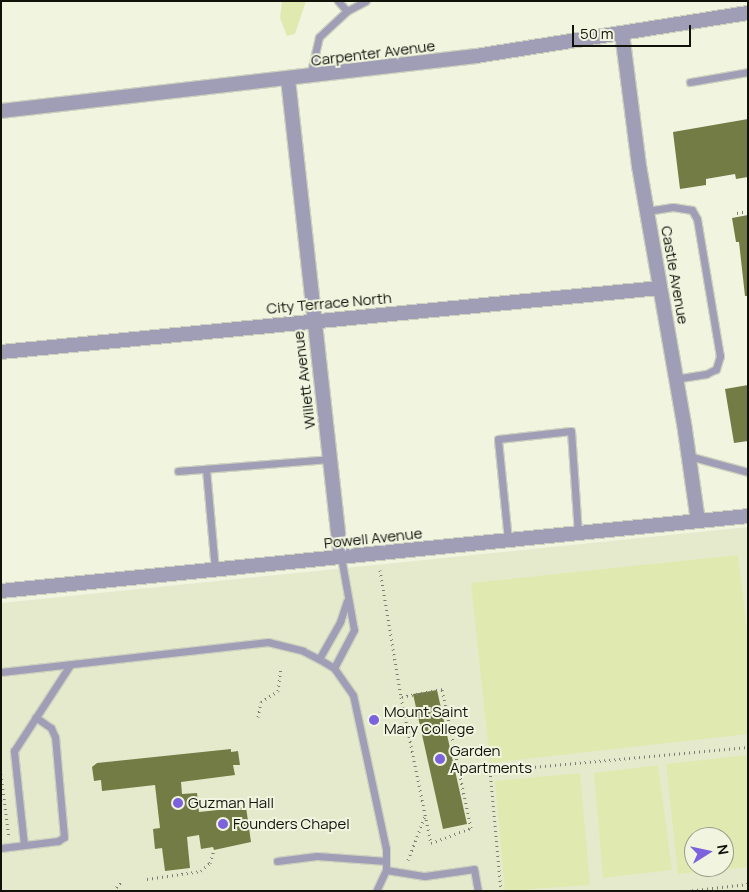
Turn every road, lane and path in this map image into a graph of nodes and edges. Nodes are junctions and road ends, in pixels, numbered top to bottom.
1 (338, 1) edge
2 (366, 1) edge
3 (347, 11) junction
4 (748, 13) edge
5 (622, 33) junction
6 (748, 72) edge
7 (310, 77) junction
8 (288, 79) junction
9 (690, 82) dead end
10 (1, 111) edge
11 (647, 211) junction
12 (748, 211) edge
13 (737, 212) dead end
14 (660, 288) junction
15 (314, 321) junction
16 (1, 352) edge
17 (676, 379) junction
18 (689, 456) junction
19 (330, 458) junction
20 (206, 469) junction
21 (178, 471) dead end
22 (748, 472) edge
23 (748, 516) edge
24 (698, 521) junction
25 (578, 534) junction
26 (508, 540) junction
27 (341, 558) junction
28 (215, 570) junction
29 (380, 570) dead end
30 (1, 591) edge
31 (347, 600) junction
32 (319, 659) junction
33 (70, 664) junction
34 (281, 667) dead end
35 (334, 668) junction
36 (1, 672) edge
37 (401, 697) junction
38 (258, 717) dead end
39 (36, 718) junction
40 (748, 746) edge
41 (1, 774) edge
42 (425, 816) junction
43 (1, 841) edge
44 (24, 845) junction
45 (1, 848) edge
46 (214, 850) dead end
47 (408, 860) dead end
48 (277, 861) dead end
49 (386, 861) junction
50 (386, 870) junction
51 (147, 879) dead end
52 (121, 882) dead end
53 (748, 884) edge
54 (736, 885) junction
55 (113, 891) edge
56 (376, 891) edge
57 (478, 891) edge
58 (500, 891) edge
59 (687, 891) edge
60 (736, 891) edge

1 - 3 lane
2 - 3 lane
3 - 7 lane
4 - 5 street, Carpenter Avenue
5 - 7 street, Carpenter Avenue
5 - 11 street, Castle Avenue
6 - 9 lane
7 - 8 street, Carpenter Avenue
8 - 10 street, Carpenter Avenue
8 - 15 street, Willett Avenue
11 - 14 street, Castle Avenue
11 - 17 lane
12 - 13 path
14 - 15 street, City Terrace North
14 - 17 street, Castle Avenue
15 - 16 street, City Terrace North
15 - 19 street, Willett Avenue
17 - 18 street, Castle Avenue
18 - 22 lane
18 - 24 street, Castle Avenue
19 - 20 lane
19 - 27 street, Willett Avenue
20 - 21 lane
20 - 28 lane
23 - 24 street, Powell Avenue
24 - 25 street, Powell Avenue
25 - 26 street, Powell Avenue
25 - 26 lane
26 - 27 street, Powell Avenue
27 - 28 street, Powell Avenue
27 - 31 lane
28 - 30 street, Powell Avenue
29 - 37 path
31 - 32 lane
31 - 35 lane
32 - 33 lane
32 - 35 lane
33 - 36 lane
33 - 39 lane
34 - 38 path
35 - 49 lane
37 - 42 path
37 - 42 path
39 - 44 lane
39 - 44 lane
40 - 58 path
41 - 43 path
42 - 47 path
44 - 45 lane
46 - 51 path
48 - 49 lane
49 - 50 lane
50 - 56 lane
50 - 57 lane
52 - 55 path
53 - 54 path
54 - 59 path
54 - 60 path

